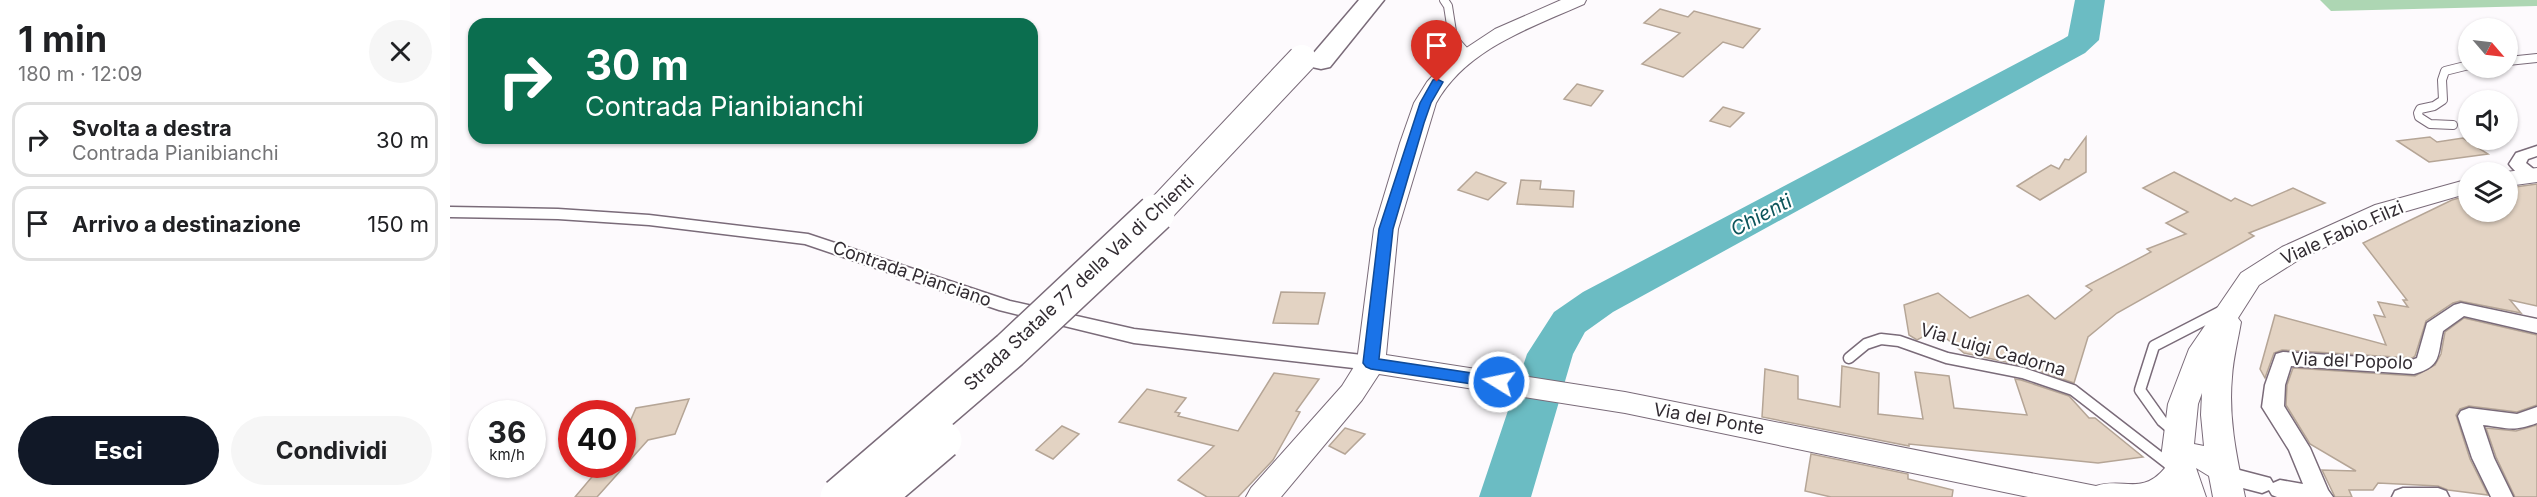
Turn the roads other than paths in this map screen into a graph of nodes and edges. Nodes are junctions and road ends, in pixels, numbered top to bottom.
1 (1352, 0) edge
2 (1372, 0) edge
3 (1444, 0) edge
4 (1577, 0) edge
5 (1467, 54) junction
6 (2537, 58) edge
7 (2518, 60) edge
8 (2458, 68) edge
9 (2453, 125) dead end
10 (2537, 152) edge
11 (2525, 176) edge
12 (2458, 189) edge
13 (450, 212) edge
14 (2231, 307) junction
15 (2537, 326) edge
16 (1849, 358) dead end
17 (1371, 363) junction
18 (2537, 415) edge
19 (2181, 465) edge
20 (2226, 481) edge
21 (2055, 492) edge
22 (839, 497) edge
23 (876, 497) edge
24 (1262, 497) edge
25 (2090, 497) edge
26 (2101, 497) edge
27 (2125, 497) edge
28 (2135, 497) edge
29 (2320, 497) edge
30 (2403, 497) edge
31 (2438, 497) edge
32 (2502, 497) edge

1 - 22 highway, Strada Statale 77 della Val di Chienti, bridge
2 - 23 highway, Strada Statale 77 della Val di Chienti, bridge
3 - 5 lane
4 - 5 street
5 - 17 street
6 - 7 lane
8 - 9 lane
10 - 11 street
12 - 14 street, Viale Fabio Filzi
13 - 17 street, Contrada Pianciano
14 - 19 street, Viale Fabio Filzi
14 - 19 lane
14 - 20 street, Viale Fabio Filzi
15 - 29 street, Via del Popolo
16 - 19 lane, Via Luigi Cadorna
17 - 21 street, Via del Ponte
17 - 24 street
18 - 32 street
19 - 20 street
19 - 28 street
20 - 29 street
21 - 25 street, Via del Ponte
26 - 27 street
30 - 31 street

